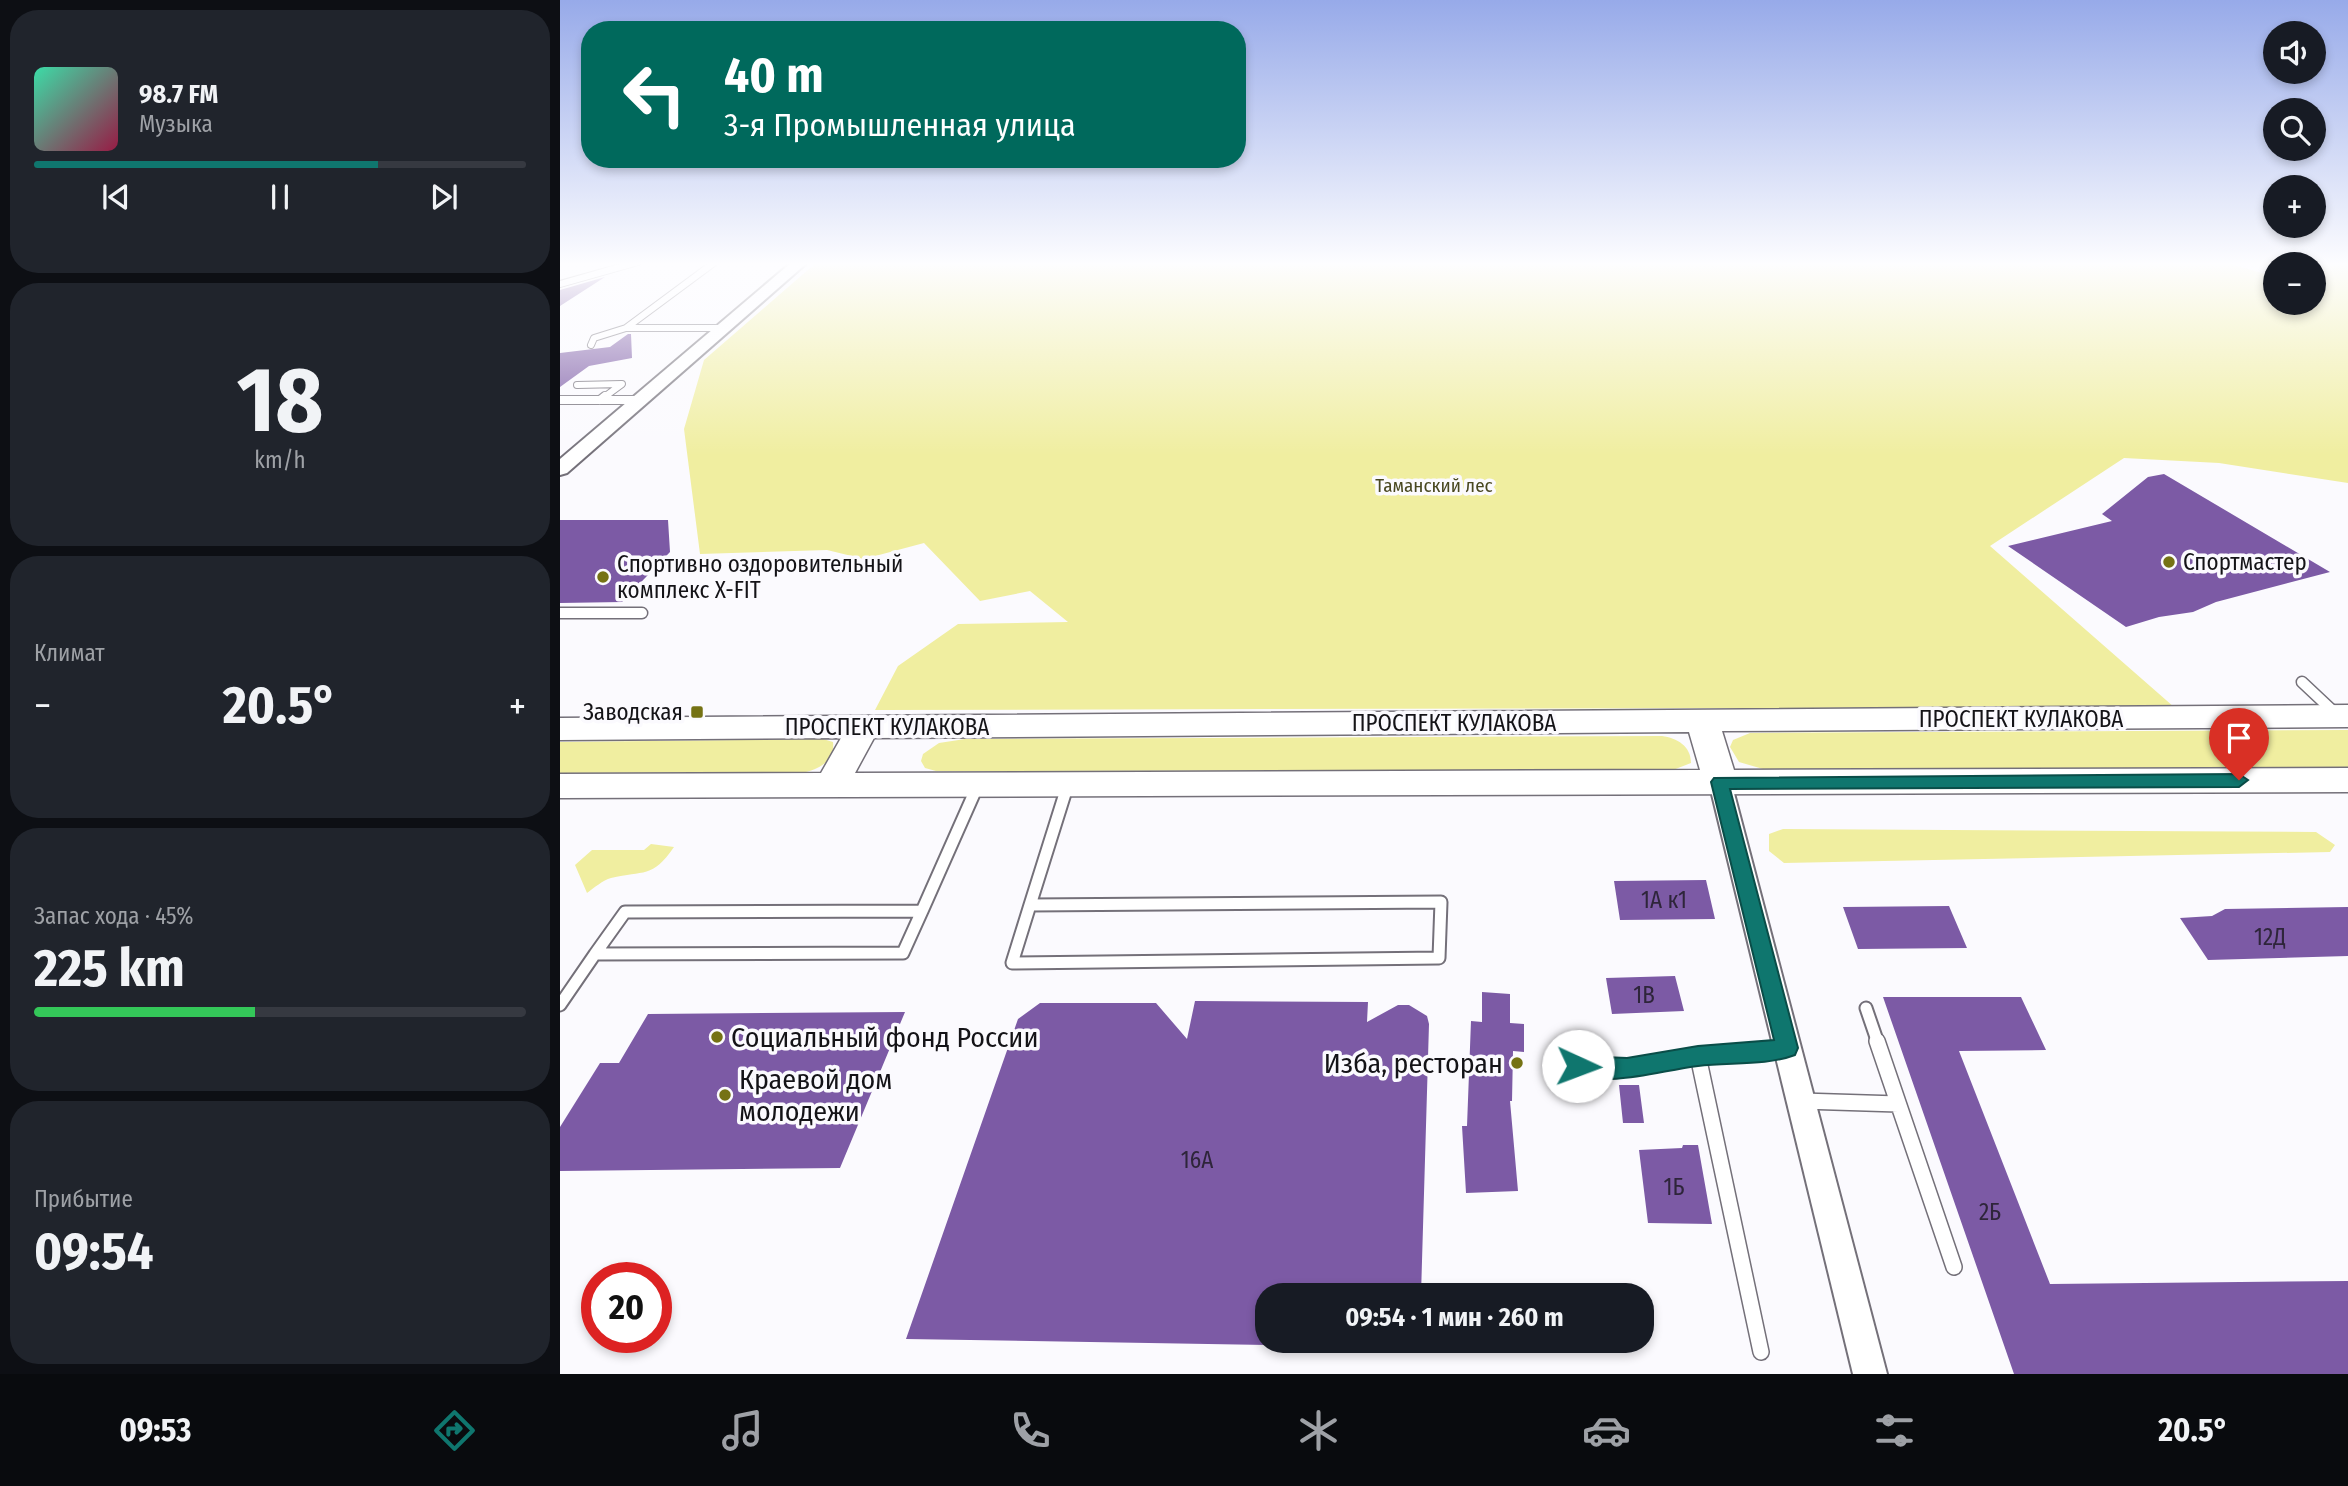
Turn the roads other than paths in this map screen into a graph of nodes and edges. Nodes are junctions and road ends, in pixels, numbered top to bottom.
1 (629, 326) edge
2 (626, 328) junction
3 (725, 328) joint
4 (591, 345) dead end
5 (577, 385) dead end
6 (560, 400) edge
7 (600, 400) junction
8 (641, 400) junction
9 (560, 469) edge
10 (560, 613) edge
11 (642, 613) dead end
12 (2302, 682) dead end
13 (2343, 716) edge
14 (1703, 721) junction
15 (864, 727) junction
16 (560, 729) edge
17 (2348, 780) edge
18 (1720, 782) junction
19 (979, 783) junction
20 (1068, 783) junction
21 (831, 785) junction
22 (560, 786) edge
23 (1030, 905) junction
24 (922, 911) junction
25 (595, 954) junction
26 (560, 1005) edge
27 (1866, 1008) dead end
28 (1787, 1048) junction
29 (1698, 1056) junction
30 (1578, 1066) dead end
31 (1802, 1101) junction
32 (1899, 1104) junction
33 (1954, 1267) dead end
34 (1760, 1352) dead end
35 (1870, 1374) edge

1 - 2 lane
2 - 3 lane
2 - 4 lane
3 - 8 street
5 - 7 lane
6 - 7 lane
7 - 8 lane
8 - 9 street
10 - 11 lane
12 - 13 lane
13 - 14 main road, ПРОСПЕКТ КУЛАКОВА
14 - 15 main road, ПРОСПЕКТ КУЛАКОВА
14 - 18 main road
15 - 16 main road, ПРОСПЕКТ КУЛАКОВА
15 - 21 main road
17 - 18 main road
18 - 20 main road
18 - 28 street
19 - 20 main road
19 - 21 main road
19 - 24 lane
20 - 23 lane
21 - 22 main road
23 - 23 lane
24 - 25 lane
24 - 25 lane
25 - 26 lane
27 - 32 lane
28 - 29 lane
28 - 31 street
29 - 30 lane
29 - 34 lane
31 - 32 lane
31 - 35 street
32 - 33 lane

